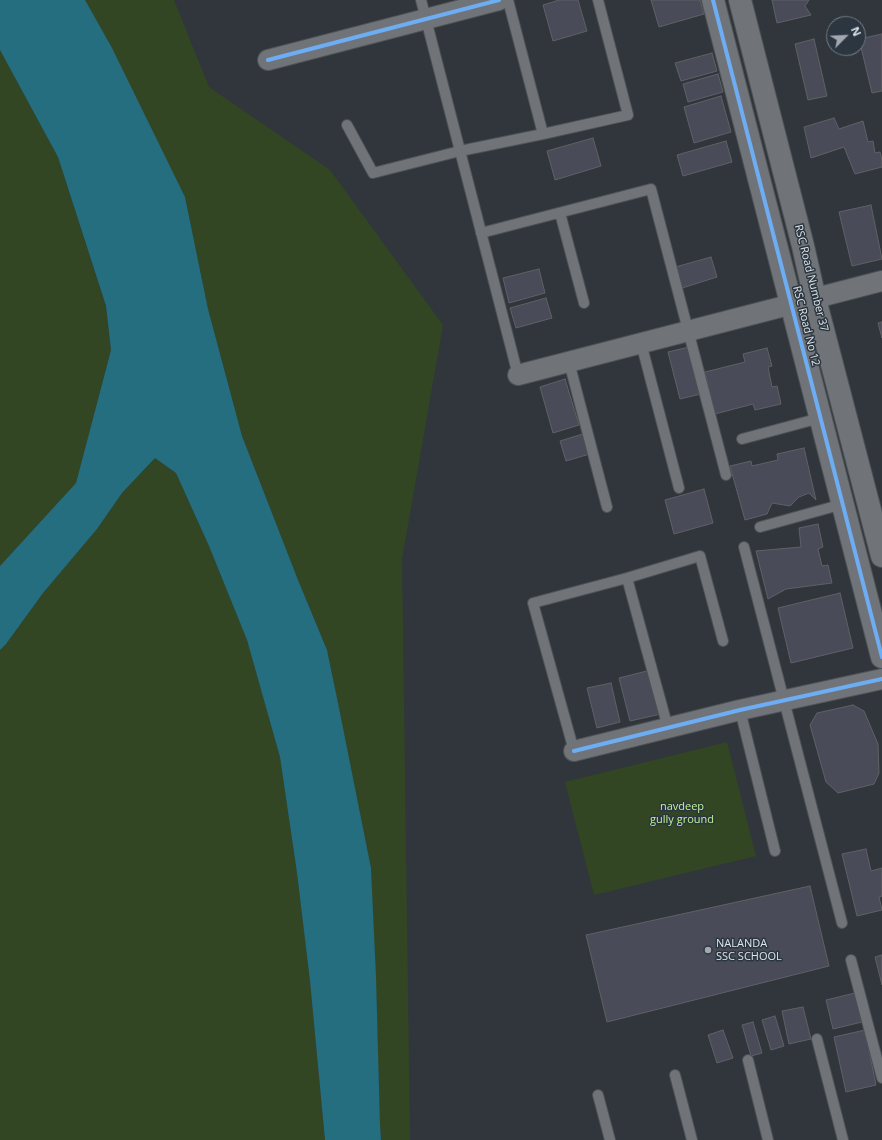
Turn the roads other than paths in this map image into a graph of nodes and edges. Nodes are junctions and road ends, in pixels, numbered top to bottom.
1 (420, 0) edge
2 (499, 0) edge
3 (508, 0) edge
4 (598, 0) edge
5 (713, 0) edge
6 (740, 0) edge
7 (426, 19) junction
8 (268, 60) dead end
9 (347, 125) dead end
10 (543, 134) junction
11 (460, 151) junction
12 (560, 213) junction
13 (481, 233) junction
14 (882, 282) edge
15 (815, 298) junction
16 (584, 303) dead end
17 (791, 305) junction
18 (688, 331) junction
19 (641, 343) junction
20 (569, 362) junction
21 (518, 375) joint
22 (820, 418) junction
23 (742, 439) dead end
24 (726, 475) dead end
25 (678, 488) dead end
26 (842, 504) junction
27 (607, 507) dead end
28 (760, 527) dead end
29 (744, 547) dead end
30 (882, 556) edge
31 (627, 578) junction
32 (723, 641) dead end
33 (882, 658) edge
34 (882, 679) edge
35 (784, 700) junction
36 (740, 710) junction
37 (668, 728) junction
38 (574, 751) joint
39 (775, 851) dead end
40 (842, 923) dead end
41 (851, 960) dead end
42 (817, 1039) dead end
43 (748, 1060) dead end
44 (675, 1075) dead end
45 (882, 1078) edge
46 (598, 1095) dead end
47 (610, 1140) edge
48 (692, 1140) edge
49 (768, 1140) edge
50 (843, 1140) edge

1 - 7 lane
2 - 7 street
3 - 10 lane
4 - 10 lane
5 - 17 street, RSC Road No 12
6 - 15 street, RSC Road Number 37
7 - 8 street
7 - 11 lane
9 - 11 lane
10 - 11 lane
11 - 13 lane
12 - 13 lane
12 - 16 lane
12 - 18 lane
13 - 21 lane
14 - 15 street
15 - 17 street
15 - 30 street, RSC Road Number 37
17 - 18 street
17 - 22 street, RSC Road No 12
18 - 19 street
18 - 24 lane
19 - 20 street
19 - 25 lane
20 - 21 street
20 - 27 lane
22 - 23 lane
22 - 26 street, RSC Road No 12
26 - 28 lane
26 - 33 street, RSC Road No 12
29 - 35 lane
31 - 32 lane
31 - 37 lane
31 - 38 lane
34 - 35 street
35 - 36 street
35 - 40 lane
36 - 37 street
36 - 39 lane
37 - 38 street
41 - 45 lane
42 - 50 lane
43 - 49 lane
44 - 48 lane
46 - 47 lane

